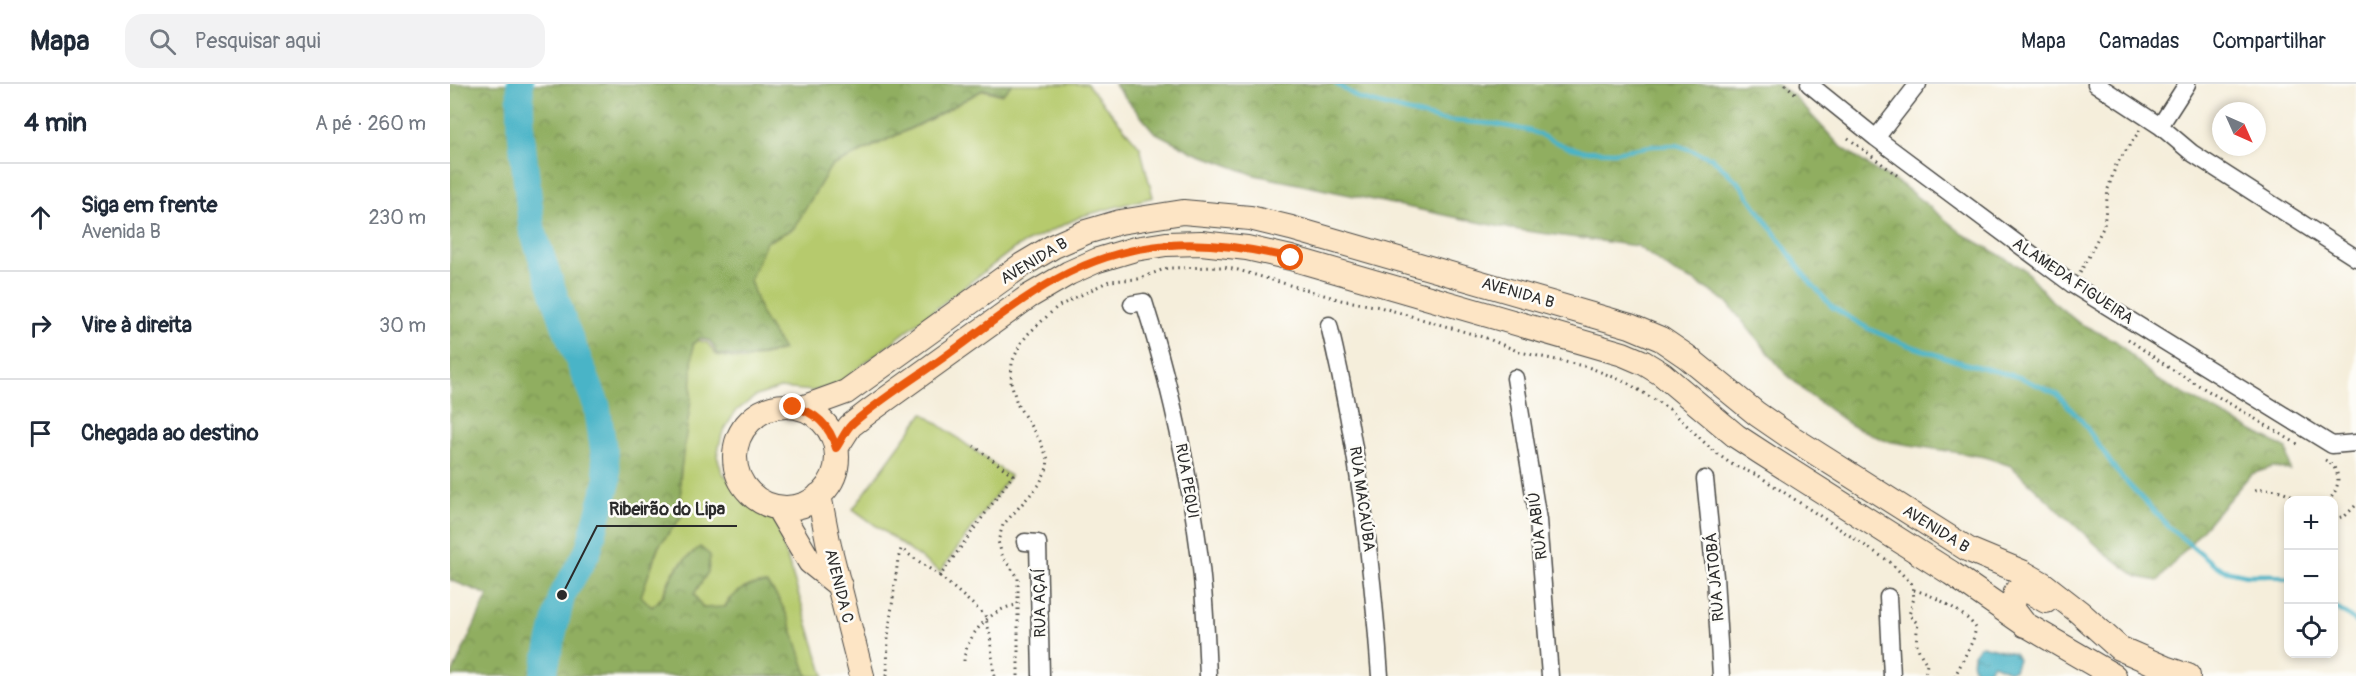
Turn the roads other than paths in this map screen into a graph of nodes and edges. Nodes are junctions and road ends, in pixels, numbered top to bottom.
1 (1809, 84) edge
2 (1918, 84) edge
3 (2096, 84) edge
4 (2187, 84) edge
5 (2154, 122) junction
6 (1876, 138) junction
7 (2356, 258) edge
8 (1132, 304) dead end
9 (1329, 325) dead end
10 (1515, 378) dead end
11 (802, 408) junction
12 (2356, 443) edge
13 (836, 448) junction
14 (1705, 479) dead end
15 (819, 495) junction
16 (778, 508) junction
17 (1025, 543) dead end
18 (1951, 573) junction
19 (840, 586) junction
20 (1888, 597) dead end
21 (2022, 623) junction
22 (2043, 645) junction
23 (2119, 648) junction
24 (862, 676) edge
25 (1041, 676) edge
26 (1208, 676) edge
27 (1380, 676) edge
28 (1550, 676) edge
29 (1721, 676) edge
30 (1892, 676) edge
31 (2092, 676) edge
32 (2114, 676) edge
33 (2188, 676) edge

1 - 6 street, ALAMEDA FIGUEIRA
2 - 6 street
3 - 5 street
4 - 5 street
5 - 7 street
6 - 12 street, ALAMEDA FIGUEIRA
8 - 26 street, RUA PEQUI
9 - 27 street, RUA MACAÚBA
10 - 28 street, RUA ABIÚ
11 - 13 street
11 - 16 street
11 - 23 street, AVENIDA B
13 - 15 street
13 - 18 street, AVENIDA B
14 - 29 street, RUA JATOBÁ
15 - 16 street
15 - 19 street, AVENIDA C
16 - 19 street, AVENIDA C
17 - 25 street, RUA AÇAÍ
18 - 21 street, AVENIDA B
18 - 22 street
19 - 24 street, AVENIDA C
20 - 30 street
21 - 22 street
21 - 23 street
21 - 32 street, AVENIDA B
22 - 31 street
23 - 33 street, AVENIDA B

